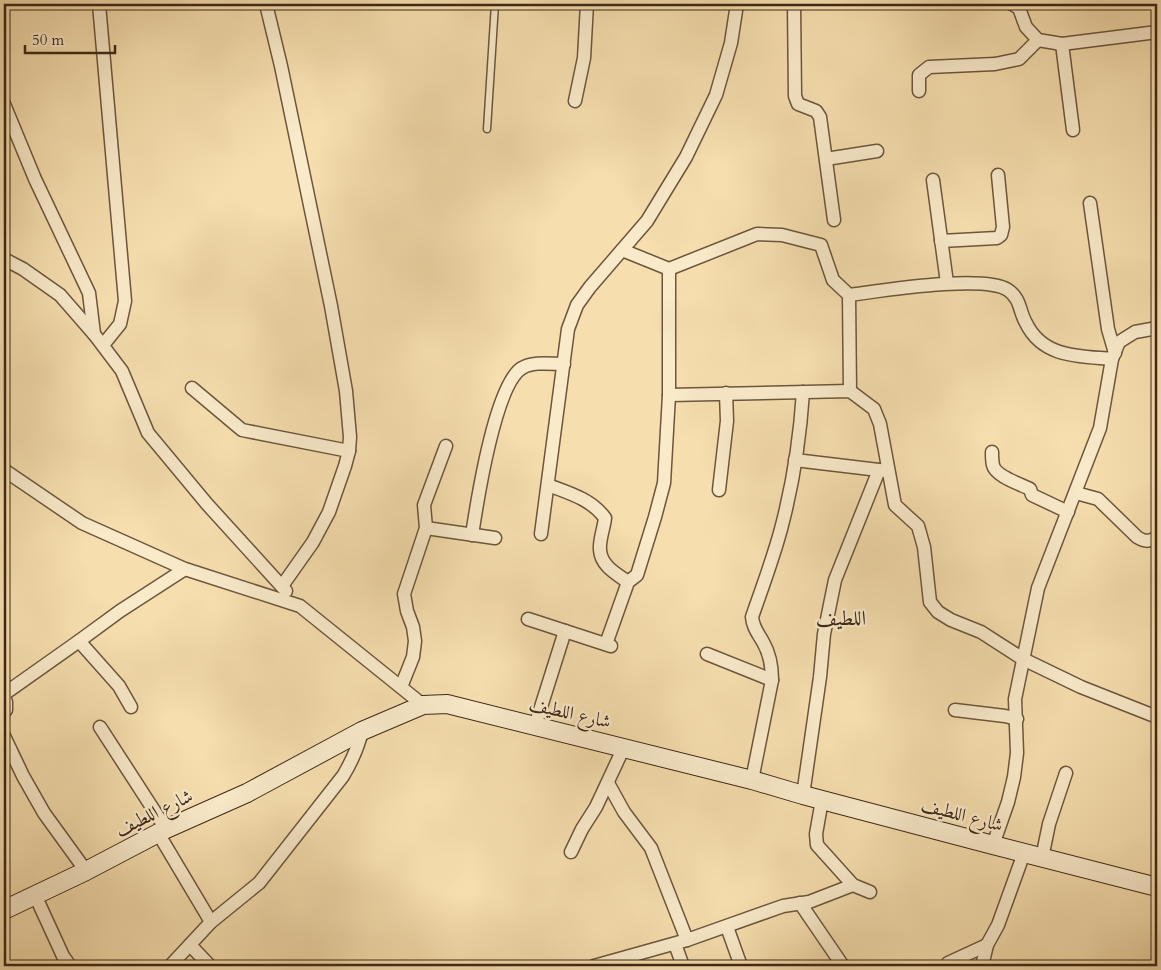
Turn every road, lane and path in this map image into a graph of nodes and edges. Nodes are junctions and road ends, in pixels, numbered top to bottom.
1 (99, 4) edge
2 (266, 4) edge
3 (495, 4) edge
4 (587, 4) edge
5 (737, 4) edge
6 (794, 4) edge
7 (1012, 4) edge
8 (1157, 32) edge
9 (1038, 40) junction
10 (1062, 44) junction
11 (919, 91) dead end
12 (575, 101) dead end
13 (4, 104) edge
14 (487, 129) dead end
15 (1073, 130) dead end
16 (877, 151) dead end
17 (826, 160) junction
18 (998, 175) dead end
19 (934, 180) dead end
20 (1090, 203) dead end
21 (834, 220) dead end
22 (941, 240) junction
23 (622, 250) junction
24 (4, 259) edge
25 (669, 269) junction
26 (946, 283) junction
27 (849, 295) junction
28 (1157, 328) edge
29 (94, 334) junction
30 (102, 345) junction
31 (1114, 356) junction
32 (564, 364) junction
33 (192, 388) dead end
34 (850, 391) junction
35 (726, 392) junction
36 (803, 392) junction
37 (668, 395) junction
38 (446, 446) dead end
39 (349, 451) junction
40 (992, 452) dead end
41 (795, 460) junction
42 (4, 470) edge
43 (884, 470) junction
44 (548, 485) junction
45 (719, 490) dead end
46 (1076, 493) junction
47 (1068, 512) junction
48 (426, 528) junction
49 (541, 534) dead end
50 (472, 535) junction
51 (1157, 537) edge
52 (495, 538) dead end
53 (185, 570) junction
54 (628, 582) junction
55 (282, 586) junction
56 (300, 606) junction
57 (528, 620) dead end
58 (565, 631) junction
59 (79, 641) junction
60 (707, 654) dead end
61 (1023, 659) junction
62 (772, 680) junction
63 (400, 687) junction
64 (4, 695) edge
65 (423, 705) junction
66 (131, 707) dead end
67 (955, 710) dead end
68 (4, 712) edge
69 (1157, 717) edge
70 (1016, 720) junction
71 (535, 726) junction
72 (100, 727) dead end
73 (362, 731) junction
74 (4, 736) edge
75 (624, 747) junction
76 (1066, 773) dead end
77 (752, 780) junction
78 (608, 783) junction
79 (803, 795) junction
80 (822, 800) junction
81 (162, 831) junction
82 (993, 845) junction
83 (571, 852) dead end
84 (1024, 853) junction
85 (1042, 858) junction
86 (86, 871) junction
87 (853, 885) junction
88 (1157, 887) edge
89 (870, 892) dead end
90 (35, 895) junction
91 (800, 903) junction
92 (4, 910) edge
93 (212, 922) junction
94 (727, 927) junction
95 (681, 942) junction
96 (190, 945) junction
97 (986, 945) junction
98 (948, 963) dead end
99 (70, 966) edge
100 (170, 966) edge
101 (210, 966) edge
102 (594, 966) edge
103 (683, 966) edge
104 (741, 966) edge
105 (843, 966) edge
106 (982, 966) edge

1 - 30 street
2 - 39 street
3 - 14 lane
4 - 12 street
5 - 23 street
6 - 17 street
7 - 9 street
8 - 10 street
9 - 10 street
9 - 11 street
10 - 15 street
13 - 29 street
16 - 17 street
17 - 21 street
18 - 22 street
19 - 22 street
20 - 31 street
22 - 26 street
23 - 25 street
23 - 32 street
24 - 29 street
25 - 27 street
25 - 37 street
26 - 27 street
26 - 31 street
27 - 34 street
28 - 31 street
29 - 30 street
30 - 55 street
31 - 46 street
32 - 44 street
32 - 50 street
33 - 39 street
34 - 36 street
34 - 43 street
35 - 36 street
35 - 37 street
35 - 45 street
36 - 41 street
37 - 54 street
38 - 48 street
39 - 55 street
40 - 47 street
41 - 43 street
41 - 62 street
42 - 53 street
43 - 61 street
43 - 79 street
44 - 49 street
44 - 54 street
46 - 47 street
46 - 51 street
47 - 61 street
48 - 50 street
48 - 63 street
50 - 52 street
53 - 56 street
53 - 59 street
54 - 58 street
55 - 56 street
56 - 63 street
57 - 58 street
58 - 71 street
59 - 64 street
59 - 66 street
60 - 62 street
61 - 69 street
61 - 70 street
62 - 77 street
63 - 65 street
64 - 68 street
65 - 71 street, شارع اللطيف
65 - 73 street, شارع اللطيف
67 - 70 street
70 - 82 street
71 - 75 street, شارع اللطيف
72 - 81 street
73 - 81 street, شارع اللطيف
73 - 93 street
74 - 86 street
75 - 77 street, شارع اللطيف
75 - 78 street
76 - 85 street
77 - 79 street, شارع اللطيف
78 - 83 street
78 - 95 street
79 - 80 street, شارع اللطيف
80 - 82 street, شارع اللطيف
80 - 87 street
81 - 86 street, شارع اللطيف
81 - 93 street
82 - 84 street, شارع اللطيف
84 - 85 street, شارع اللطيف
84 - 97 street
85 - 88 street, شارع اللطيف
86 - 90 street, شارع اللطيف
87 - 89 street
87 - 91 street
90 - 92 street, شارع اللطيف
90 - 99 street
91 - 94 street
91 - 105 street
93 - 96 street
94 - 95 street
94 - 104 street
95 - 102 street
95 - 103 street
96 - 100 street
96 - 101 street
97 - 98 street
97 - 106 street

